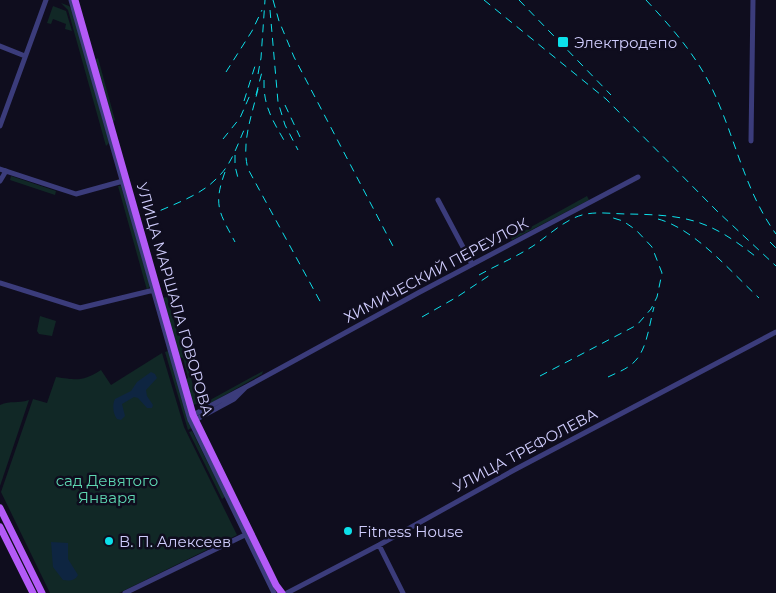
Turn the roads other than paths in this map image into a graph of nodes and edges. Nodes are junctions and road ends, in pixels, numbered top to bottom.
1 (46, 0) edge
2 (65, 0) edge
3 (753, 0) edge
4 (74, 1) edge
5 (0, 46) edge
6 (25, 56) junction
7 (0, 126) edge
8 (751, 141) dead end
9 (0, 169) edge
10 (6, 171) junction
11 (638, 176) dead end
12 (124, 180) junction
13 (0, 181) edge
14 (438, 200) dead end
15 (472, 264) junction
16 (0, 282) edge
17 (155, 290) junction
18 (776, 332) edge
19 (193, 418) junction
20 (0, 508) edge
21 (0, 526) edge
22 (248, 533) junction
23 (379, 545) junction
24 (33, 593) edge
25 (42, 593) edge
26 (125, 593) edge
27 (274, 593) edge
28 (282, 593) edge
29 (287, 593) edge
30 (403, 593) edge

1 - 6 street
2 - 4 street
3 - 8 street
4 - 12 main road, УЛИЦА МАРШАЛА ГОВОРОВА
5 - 6 street
6 - 7 street
9 - 10 street
10 - 12 street
10 - 13 street
11 - 15 street, ХИМИЧЕСКИЙ ПЕРЕУЛОК
12 - 17 main road, УЛИЦА МАРШАЛА ГОВОРОВА
14 - 15 street
15 - 19 street, ХИМИЧЕСКИЙ ПЕРЕУЛОК
16 - 17 street
17 - 19 main road, УЛИЦА МАРШАЛА ГОВОРОВА
18 - 23 street, УЛИЦА ТРЕФОЛЕВА
19 - 22 main road, УЛИЦА МАРШАЛА ГОВОРОВА
20 - 25 main road
21 - 24 main road
22 - 26 street
22 - 27 street, УЛИЦА МАРШАЛА ГОВОРОВА
22 - 28 main road, УЛИЦА МАРШАЛА ГОВОРОВА
23 - 29 street, УЛИЦА ТРЕФОЛЕВА
23 - 30 street

